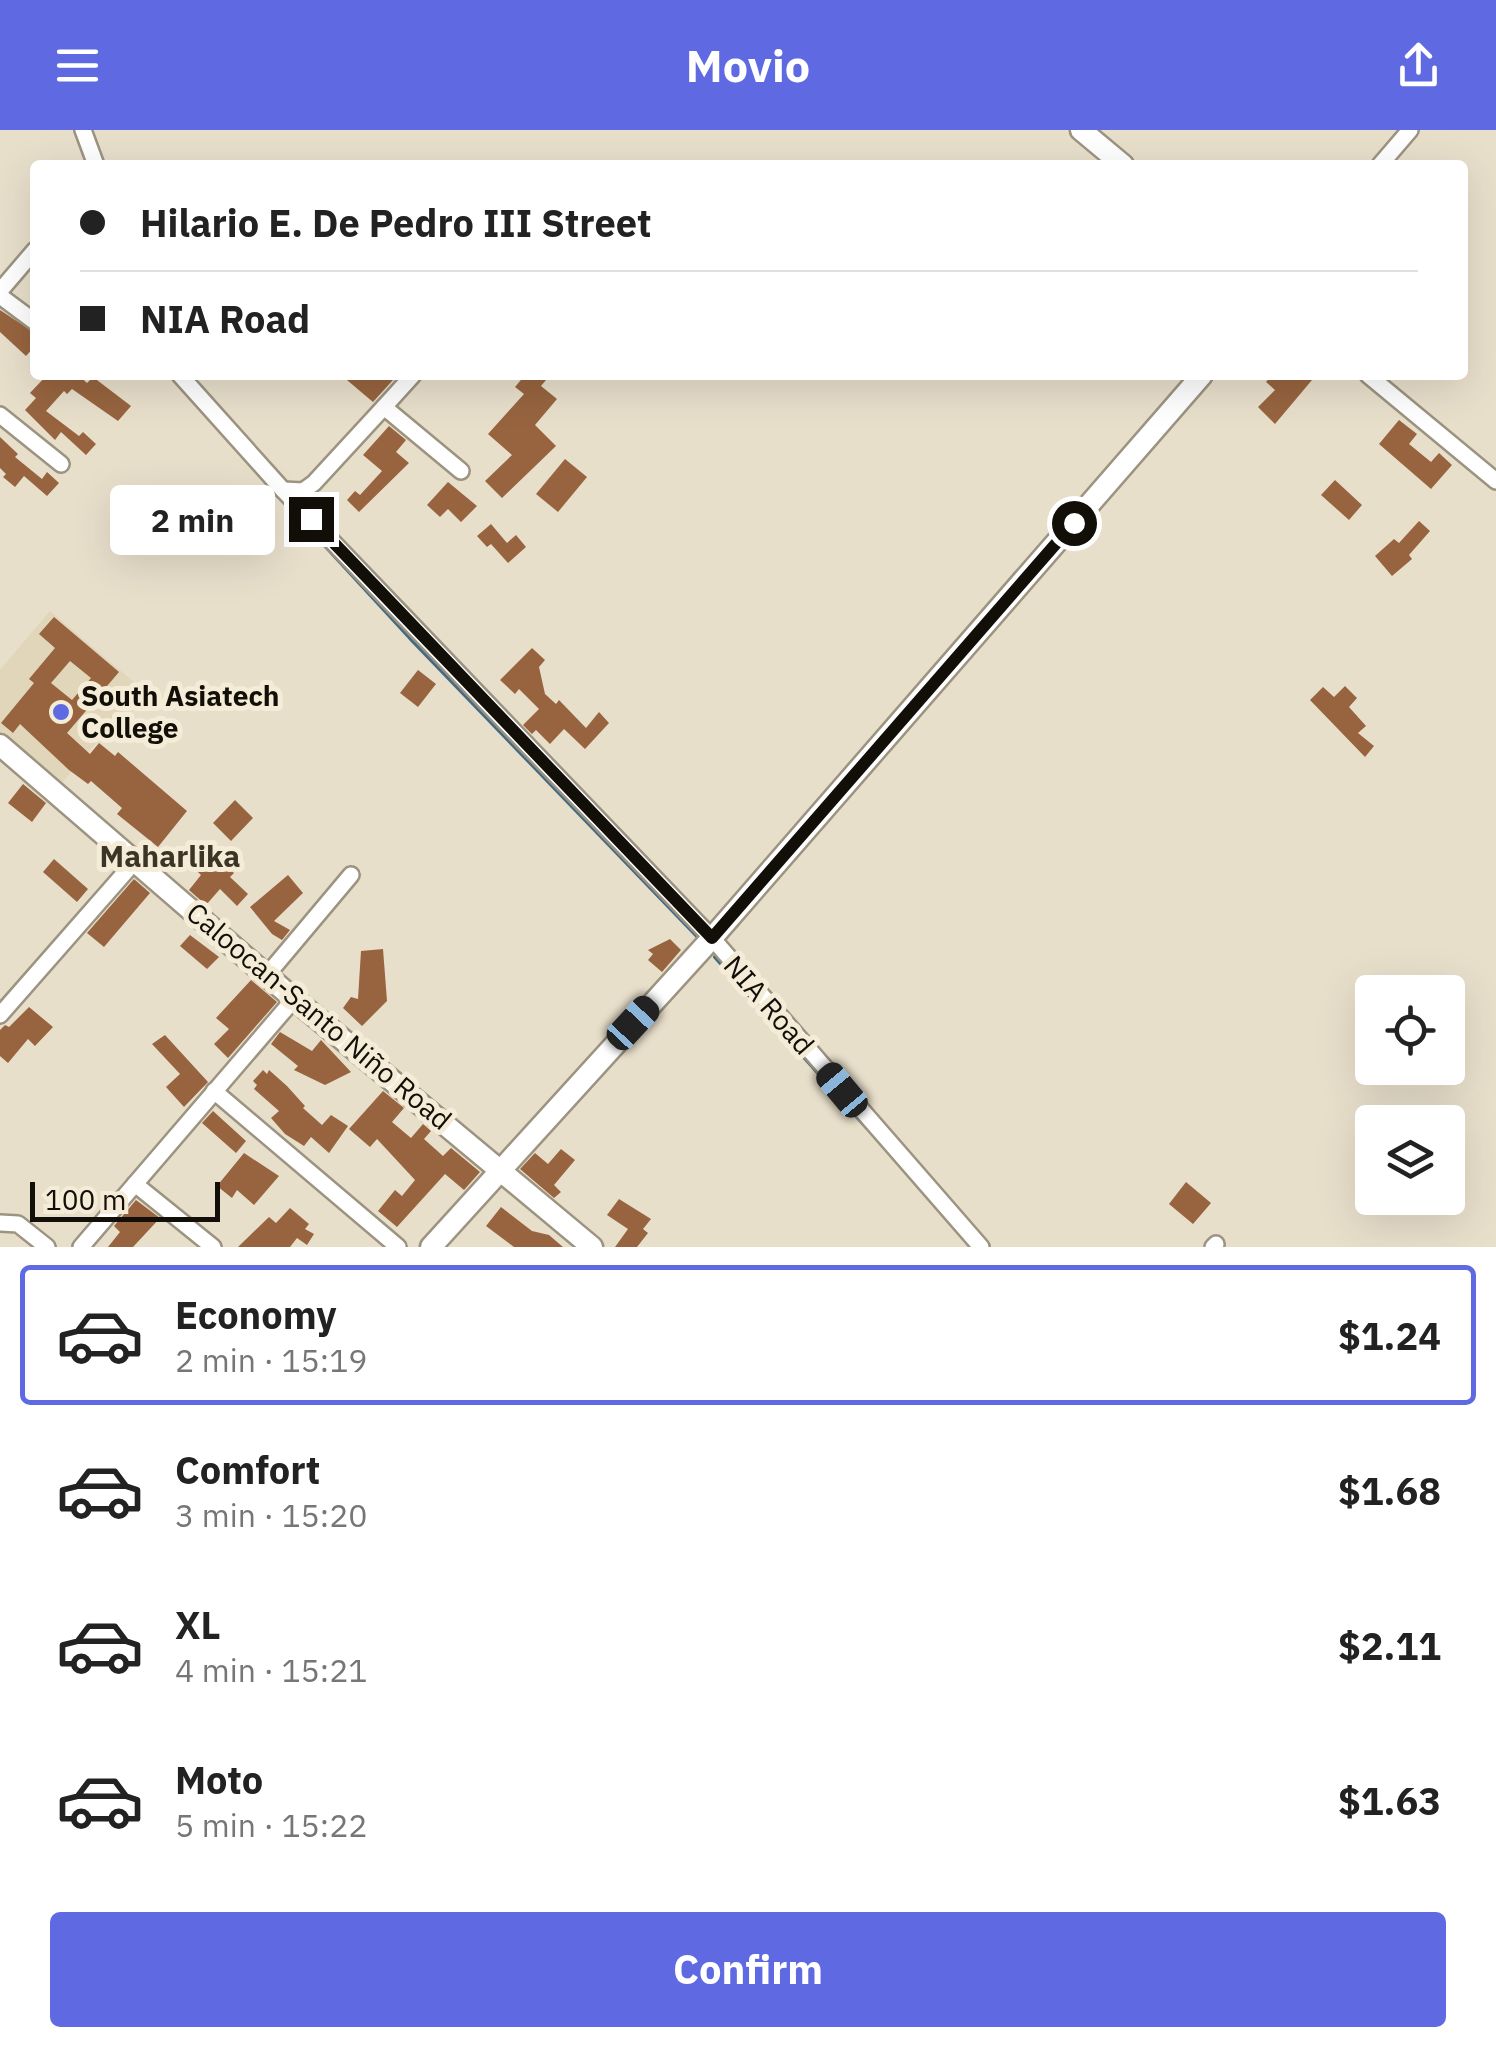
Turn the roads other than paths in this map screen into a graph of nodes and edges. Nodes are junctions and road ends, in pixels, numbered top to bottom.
1 (83, 130) edge
2 (1081, 130) edge
3 (1410, 130) edge
4 (94, 160) edge
5 (1116, 160) edge
6 (1384, 160) edge
7 (30, 256) edge
8 (0, 294) edge
9 (30, 318) edge
10 (185, 380) edge
11 (409, 380) edge
12 (1198, 380) edge
13 (1374, 380) edge
14 (384, 407) junction
15 (0, 415) edge
16 (61, 464) dead end
17 (460, 471) dead end
18 (1492, 471) edge
19 (284, 490) junction
20 (2, 750) edge
21 (136, 860) junction
22 (352, 875) dead end
23 (712, 938) junction
24 (267, 975) junction
25 (294, 999) junction
26 (0, 1015) edge
27 (214, 1092) junction
28 (500, 1168) junction
29 (135, 1184) junction
30 (0, 1223) edge
31 (47, 1247) edge
32 (80, 1247) edge
33 (213, 1247) edge
34 (398, 1247) edge
35 (431, 1247) edge
36 (592, 1247) edge
37 (982, 1247) edge

1 - 4 street
2 - 5 street
3 - 6 street
7 - 8 street
8 - 9 street
10 - 19 street, NIA Road
11 - 14 street
12 - 23 street
13 - 18 street
14 - 17 street
14 - 19 street
15 - 16 street
19 - 23 street, NIA Road
20 - 21 street, Caloocan-Santo Niño Road
21 - 24 street, Caloocan-Santo Niño Road
21 - 26 street
22 - 24 street
23 - 28 street
23 - 37 street, NIA Road
24 - 25 street, Caloocan-Santo Niño Road
25 - 27 street
25 - 28 street, Caloocan-Santo Niño Road
27 - 29 street
27 - 34 street
28 - 35 street
28 - 36 street, Caloocan-Santo Niño Road
29 - 32 street
29 - 33 street
30 - 31 street

